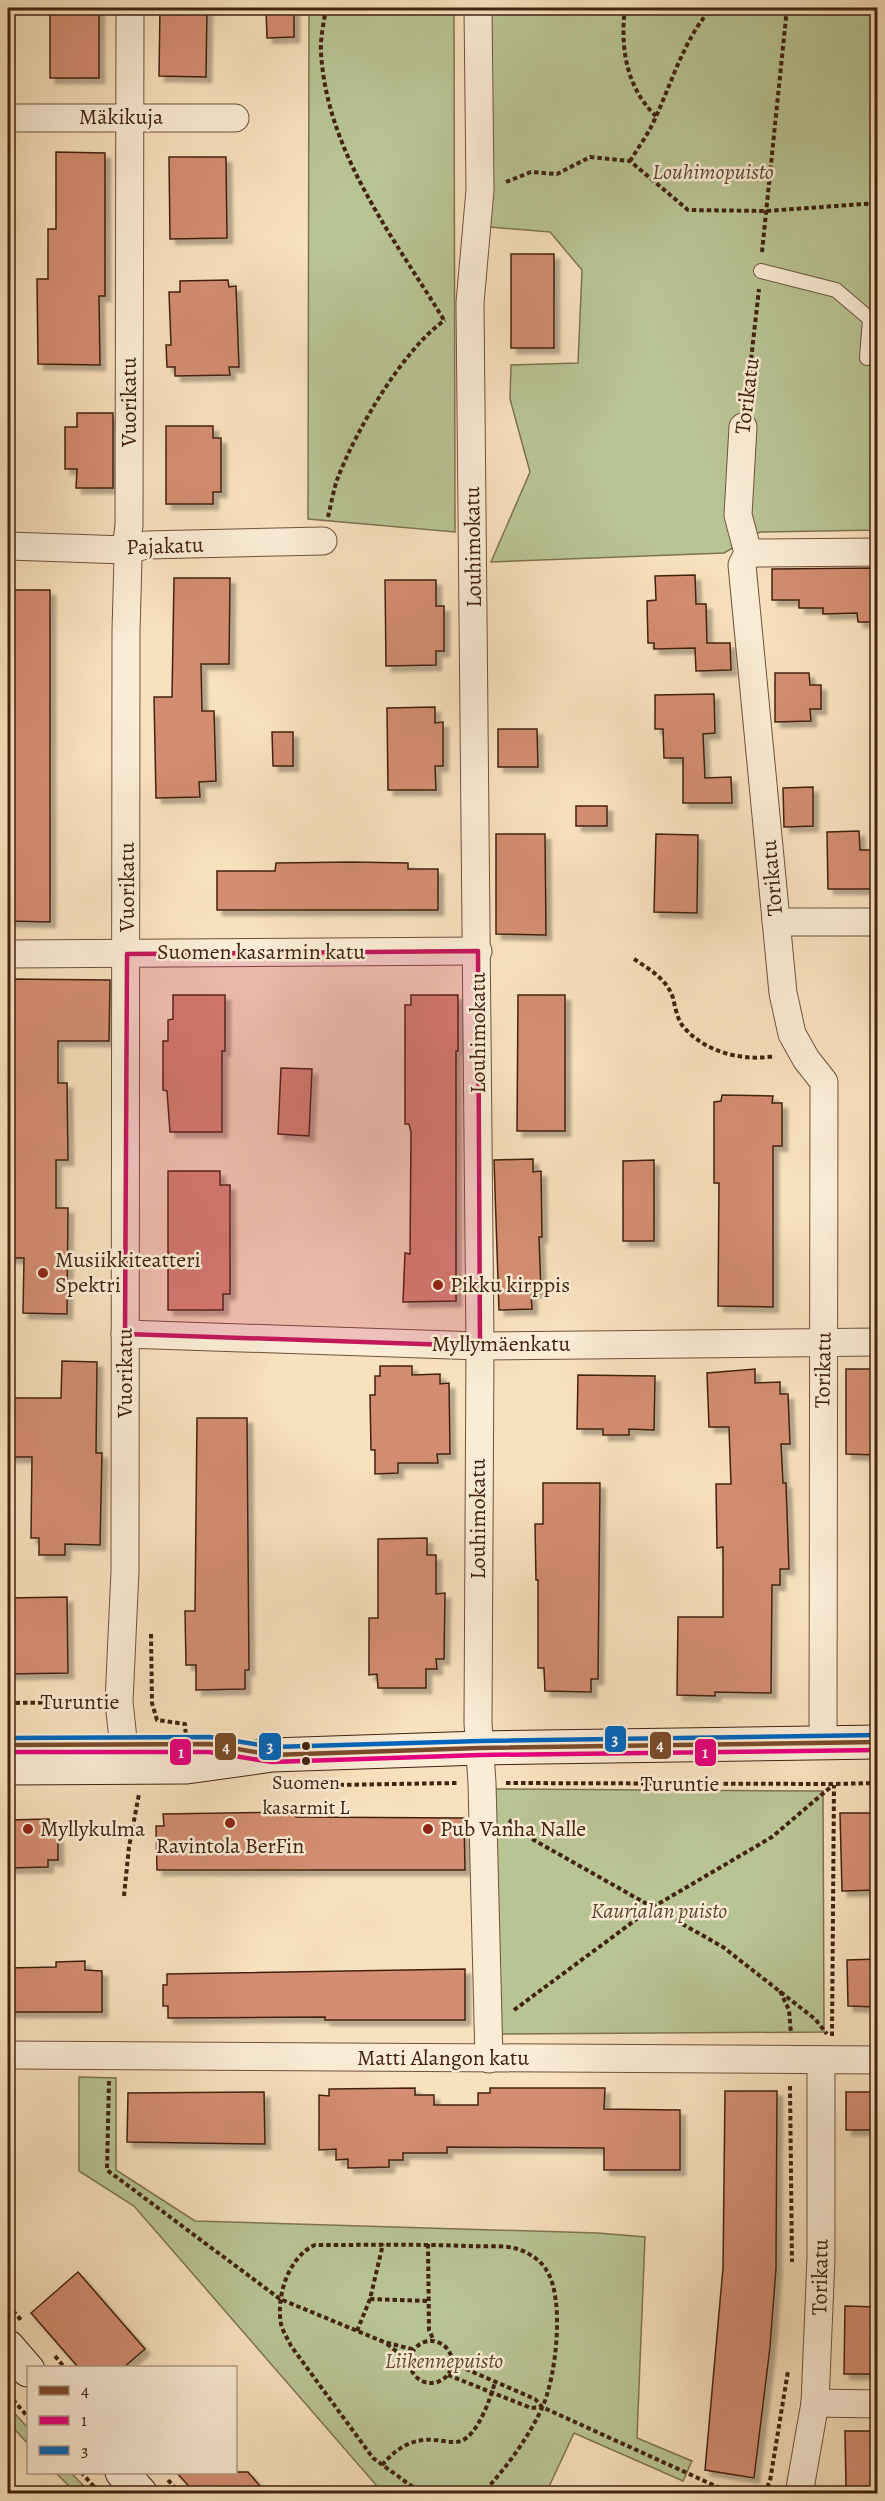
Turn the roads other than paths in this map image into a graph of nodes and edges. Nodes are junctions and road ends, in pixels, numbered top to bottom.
1 (130, 8) edge
2 (478, 8) edge
3 (131, 117) junction
4 (8, 118) edge
5 (235, 118) dead end
6 (761, 271) road end
7 (867, 358) dead end
8 (743, 427) road end
9 (323, 541) road end
10 (8, 546) edge
11 (126, 550) junction
12 (878, 552) edge
13 (748, 553) junction
14 (776, 922) junction
15 (878, 922) edge
16 (477, 951) junction
17 (8, 954) edge
18 (127, 954) junction
19 (125, 1334) junction
20 (825, 1341) junction
21 (878, 1342) edge
22 (480, 1346) junction
23 (878, 1742) edge
24 (823, 1743) junction
25 (8, 1745) edge
26 (480, 1748) junction
27 (130, 1767) junction
28 (8, 1768) edge
29 (827, 2049) junction
30 (8, 2055) edge
31 (489, 2059) junction
32 (878, 2060) edge
33 (8, 2347) edge
34 (27, 2369) edge
35 (815, 2403) junction
36 (878, 2404) edge
37 (124, 2474) edge
38 (141, 2493) edge
39 (799, 2493) edge

1 - 3 street, Vuorikatu
2 - 16 street, Louhimokatu
3 - 4 street, Mäkikuja
3 - 5 street, Mäkikuja
3 - 11 street, Vuorikatu
6 - 7 lane
8 - 13 street, Torikatu
9 - 11 street, Pajakatu
10 - 11 street, Pajakatu
11 - 18 street, Vuorikatu
12 - 13 street
13 - 14 street, Torikatu
14 - 15 street
14 - 20 street, Torikatu
16 - 18 street, Suomen kasarmin katu
16 - 22 street, Louhimokatu
17 - 18 street, Suomen kasarmin katu
18 - 19 street, Vuorikatu
19 - 22 street, Myllymäenkatu
19 - 27 street, Vuorikatu
20 - 21 street, Myllymäenkatu
20 - 22 street, Myllymäenkatu
20 - 24 street, Torikatu
22 - 26 street, Louhimokatu
23 - 24 main road, Turuntie
24 - 26 main road, Turuntie
25 - 27 main road, Turuntie
26 - 27 main road, Turuntie
26 - 31 street, Louhimokatu
27 - 28 main road, Turuntie
29 - 31 street, Matti Alangon katu
29 - 32 street, Matti Alangon katu
29 - 35 street, Torikatu
30 - 31 street, Matti Alangon katu
33 - 34 main road
35 - 36 street
35 - 39 street, Torikatu
37 - 38 main road

